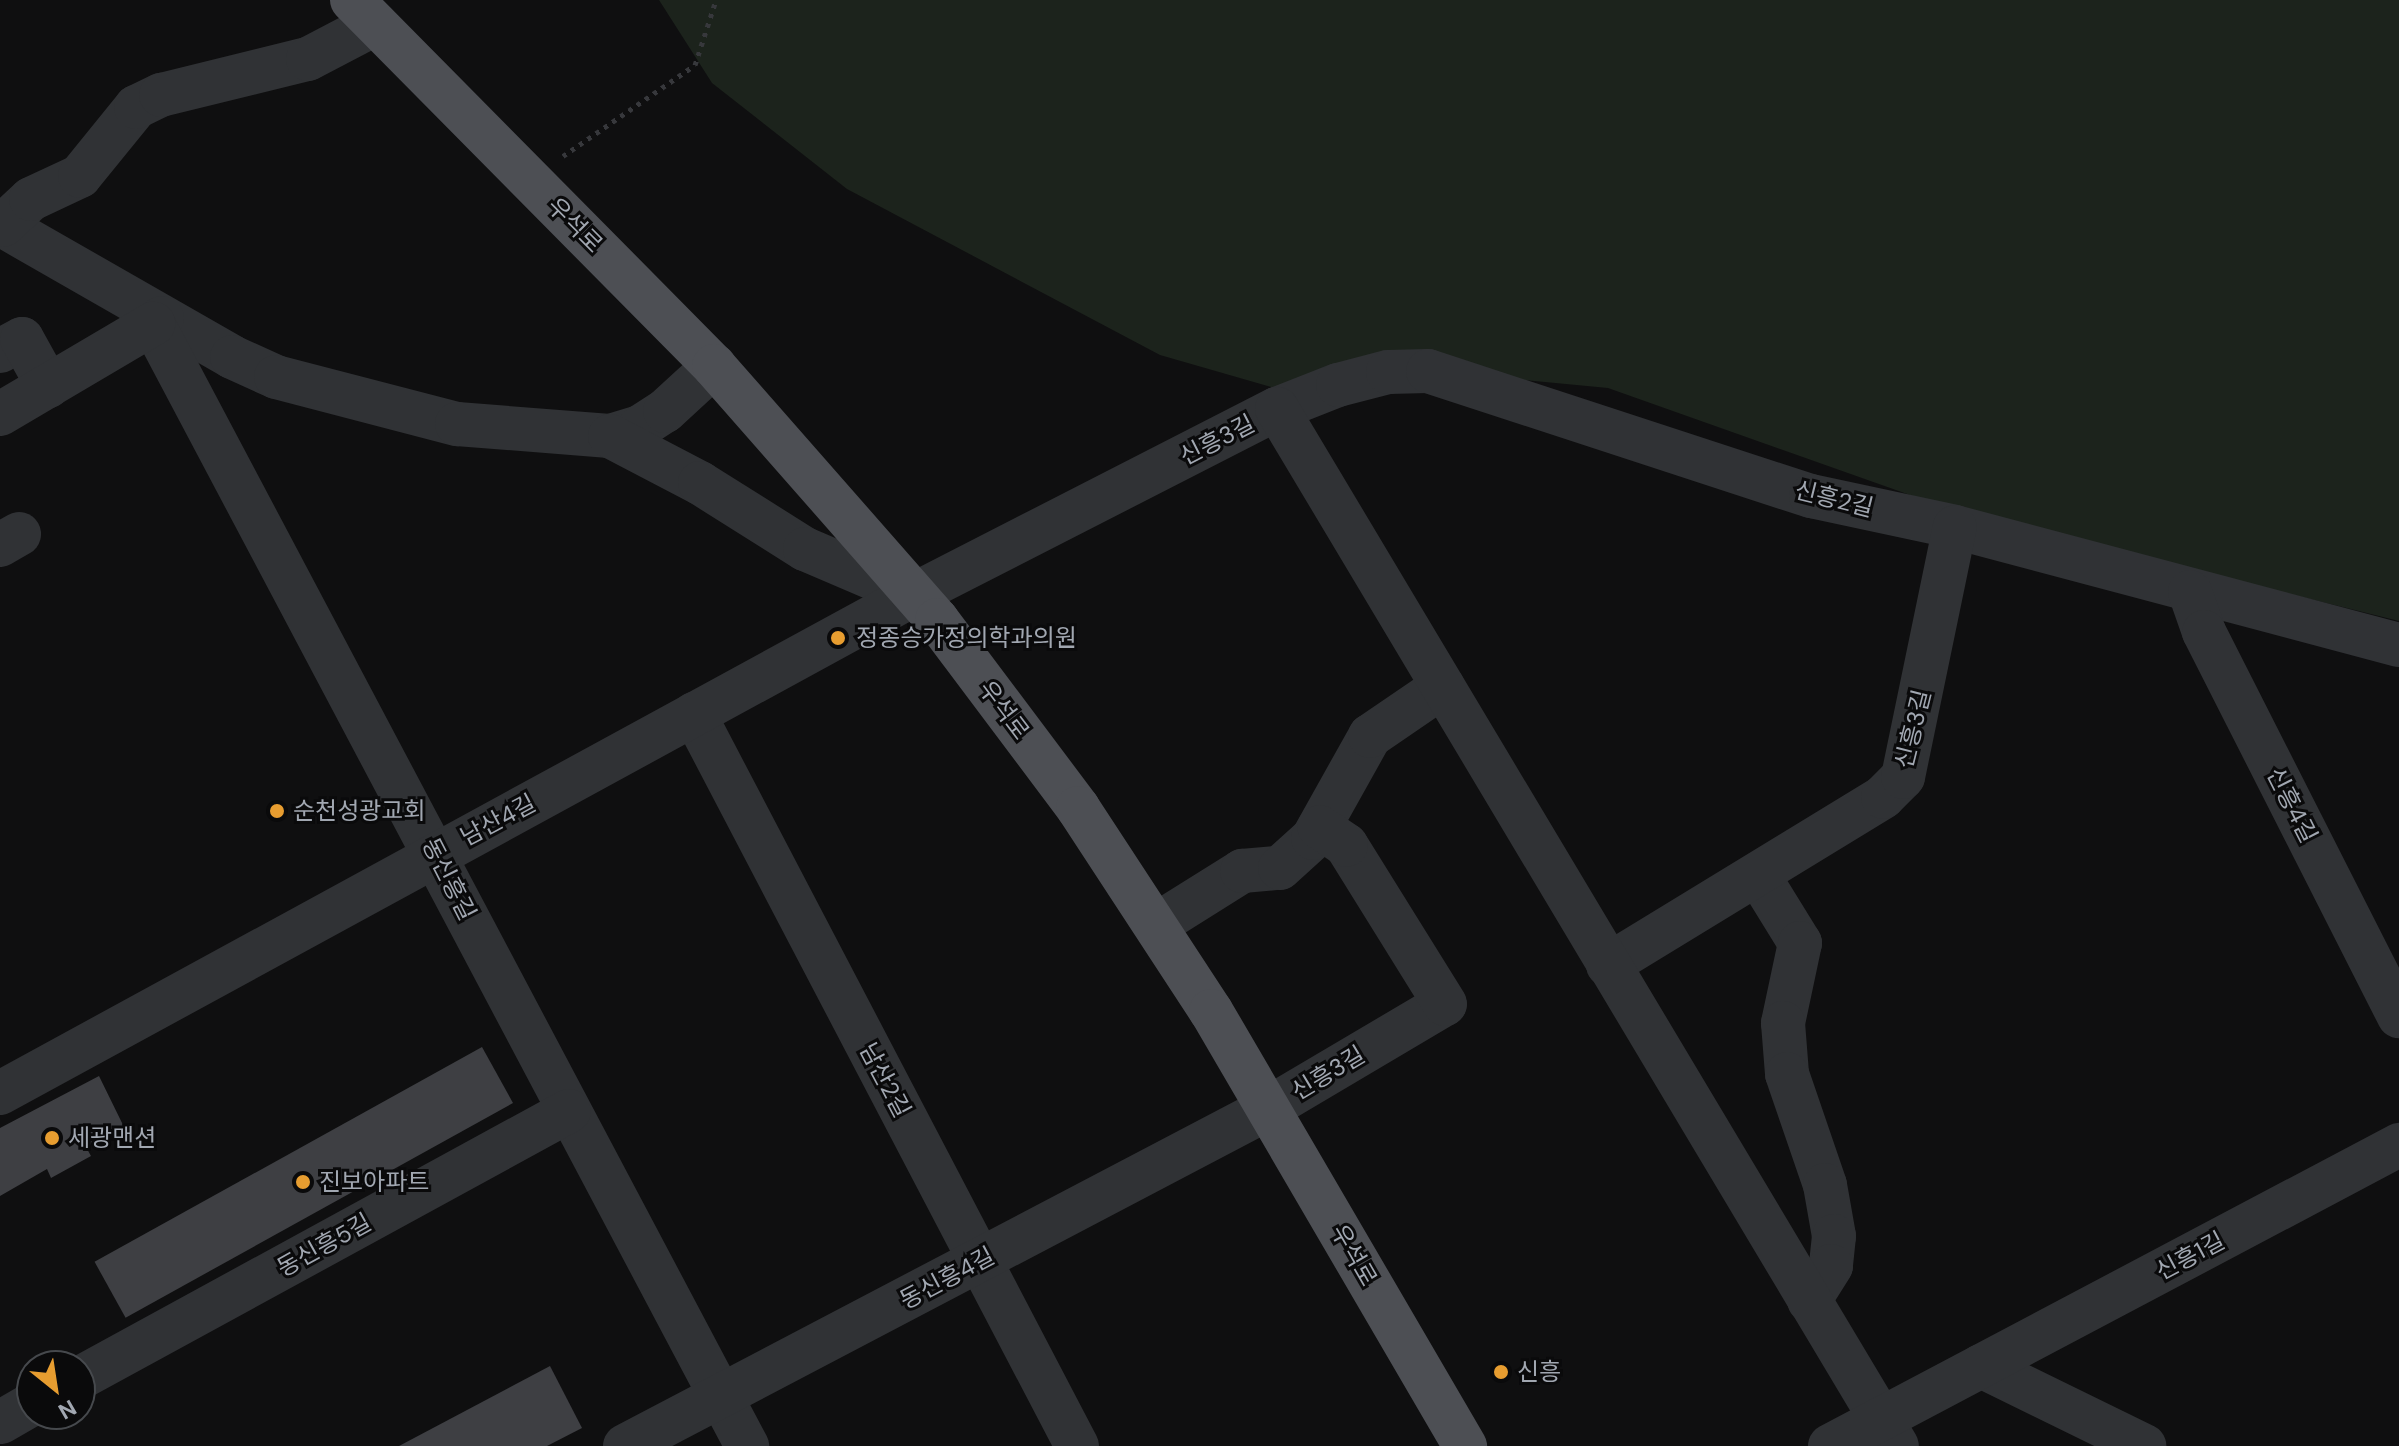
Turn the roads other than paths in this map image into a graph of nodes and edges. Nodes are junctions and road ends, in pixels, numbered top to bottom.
1 (363, 12) edge
2 (2, 224) edge
3 (157, 321) junction
4 (0, 351) edge
5 (714, 366) junction
6 (48, 386) junction
7 (1277, 409) junction
8 (0, 414) edge
9 (610, 436) junction
10 (1955, 527) junction
11 (2190, 592) junction
12 (913, 595) junction
13 (2399, 645) edge
14 (1443, 686) junction
15 (694, 714) junction
16 (1319, 827) junction
17 (437, 853) junction
18 (1758, 875) junction
19 (1156, 925) junction
20 (1608, 965) junction
21 (2399, 1016) edge
22 (0, 1093) edge
23 (1269, 1108) junction
24 (569, 1111) junction
25 (2399, 1145) edge
26 (979, 1261) junction
27 (1809, 1301) junction
28 (1981, 1366) junction
29 (96, 1369) edge
30 (721, 1397) junction
31 (0, 1421) edge
32 (1889, 1433) edge
33 (13, 1446) edge
34 (625, 1446) edge
35 (747, 1446) edge
36 (1077, 1446) edge
37 (1465, 1446) edge
38 (1830, 1446) edge
39 (2144, 1446) edge

1 - 2 street
1 - 5 main road, 우석로
2 - 3 street
3 - 6 street
3 - 9 street
3 - 17 street, 동신흥길
4 - 6 street
5 - 9 street
5 - 12 main road, 우석로
6 - 8 street
7 - 10 street, 신흥2길
7 - 12 street, 신흥3길
7 - 14 street, 신흥3길
9 - 12 street
10 - 11 street, 신흥2길
10 - 18 street, 신흥3길
11 - 13 street, 신흥2길
11 - 21 street, 신흥4길
12 - 15 street, 남산4길
12 - 19 main road, 우석로
14 - 16 street
14 - 20 street, 신흥3길
15 - 17 street, 남산4길
15 - 26 street, 남산2길
16 - 19 street
16 - 23 street, 신흥3길
17 - 22 street, 남산4길
17 - 24 street, 동신흥길
18 - 20 street, 신흥3길
18 - 27 street
19 - 23 main road, 우석로
20 - 27 street, 신흥3길
23 - 26 street, 동신흥4길
23 - 37 main road, 우석로
24 - 29 street, 동신흥5길
24 - 30 street, 동신흥길
25 - 28 street, 신흥1길
26 - 30 street, 동신흥4길
26 - 36 street, 남산2길
27 - 32 street, 신흥3길
28 - 32 street, 신흥1길
28 - 39 street
30 - 34 street, 동신흥4길
30 - 35 street, 동신흥길
31 - 33 street
32 - 38 street, 신흥1길

